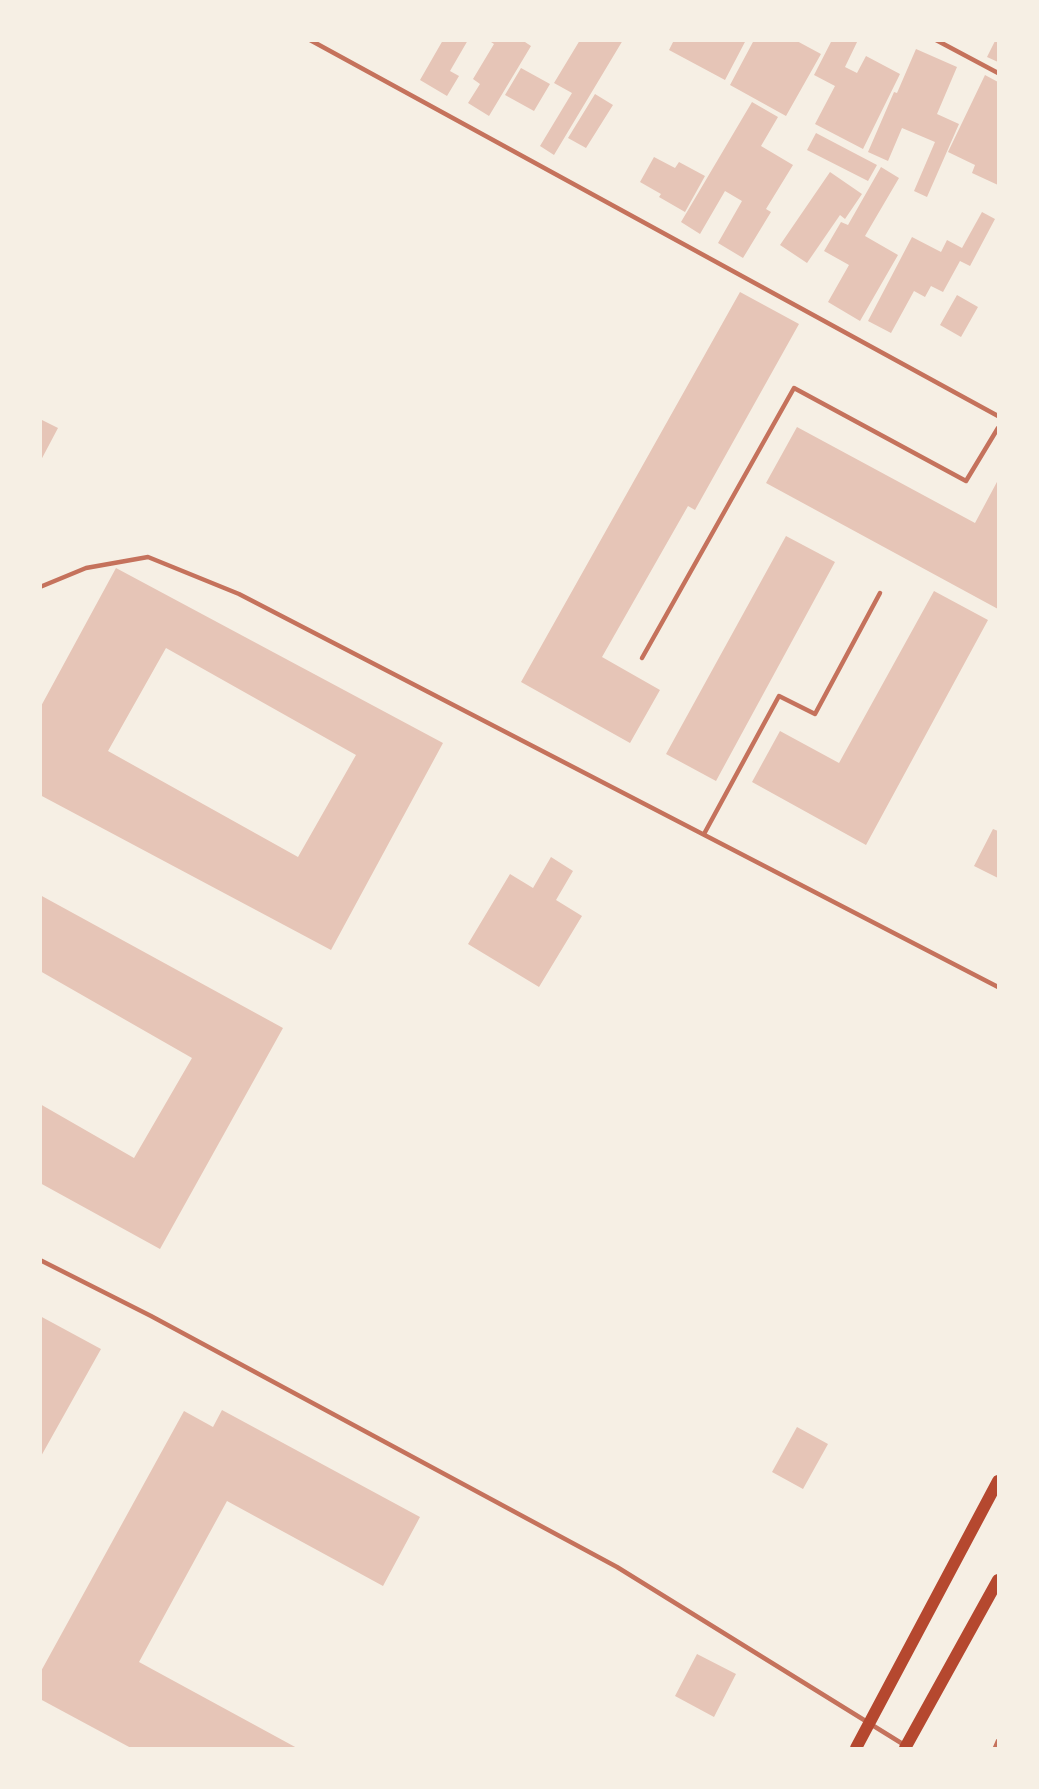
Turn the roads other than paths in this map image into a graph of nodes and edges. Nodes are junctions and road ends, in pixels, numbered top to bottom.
1 (310, 40) edge
2 (936, 40) edge
3 (999, 73) edge
4 (999, 416) edge
5 (999, 428) edge
6 (40, 587) edge
7 (879, 593) dead end
8 (642, 658) dead end
9 (704, 834) junction
10 (999, 987) edge
11 (40, 1260) edge
12 (999, 1482) edge
13 (999, 1580) edge
14 (870, 1724) junction
15 (999, 1741) edge
16 (905, 1748) edge
17 (856, 1749) edge
18 (995, 1749) edge

1 - 4 lane
2 - 3 lane
5 - 8 lane
6 - 9 lane
7 - 9 lane
9 - 10 lane
11 - 14 lane
12 - 14 main road
13 - 16 main road
14 - 16 lane
14 - 17 main road
15 - 18 lane

